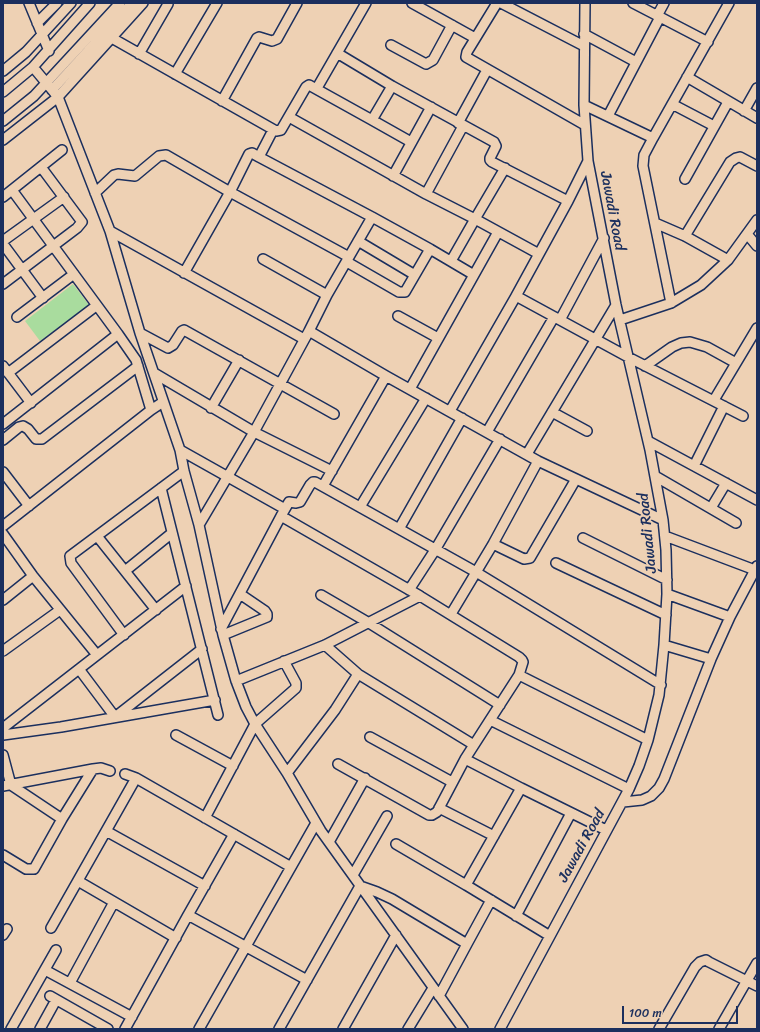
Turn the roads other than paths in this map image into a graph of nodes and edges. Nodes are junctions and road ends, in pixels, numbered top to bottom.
1 (29, 3) edge
2 (71, 3) edge
3 (90, 3) edge
4 (120, 3) edge
5 (132, 3) edge
6 (143, 3) edge
7 (217, 3) edge
8 (297, 3) edge
9 (366, 3) edge
10 (412, 3) edge
11 (497, 3) edge
12 (501, 3) edge
13 (585, 3) edge
14 (633, 3) edge
15 (664, 3) edge
16 (729, 3) edge
17 (53, 4) edge
18 (168, 4) edge
19 (658, 17) junction
20 (37, 23) junction
21 (452, 26) junction
22 (584, 34) junction
23 (41, 35) junction
24 (107, 35) junction
25 (475, 38) junction
26 (708, 42) junction
27 (391, 45) dead end
28 (584, 46) junction
29 (49, 51) junction
30 (337, 53) junction
31 (139, 54) junction
32 (636, 62) junction
33 (33, 67) junction
34 (487, 70) junction
35 (3, 71) edge
36 (174, 74) junction
37 (687, 78) junction
38 (49, 86) junction
39 (392, 86) junction
40 (318, 88) junction
41 (757, 88) edge
42 (3, 92) edge
43 (58, 97) junction
44 (222, 101) junction
45 (728, 102) junction
46 (672, 104) junction
47 (584, 105) junction
48 (431, 107) junction
49 (744, 111) junction
50 (608, 116) junction
51 (289, 117) junction
52 (757, 118) edge
53 (372, 120) junction
54 (3, 121) edge
55 (460, 125) junction
56 (585, 125) junction
57 (714, 126) junction
58 (273, 130) junction
59 (653, 138) junction
60 (3, 140) edge
61 (411, 142) junction
62 (62, 150) dead end
63 (259, 157) junction
64 (588, 161) junction
65 (757, 166) edge
66 (41, 167) junction
67 (505, 168) junction
68 (393, 176) junction
69 (686, 179) dead end
70 (12, 190) junction
71 (230, 192) junction
72 (95, 193) junction
73 (426, 194) junction
74 (3, 197) edge
75 (64, 197) junction
76 (568, 201) junction
77 (372, 217) junction
78 (33, 218) junction
79 (475, 219) junction
80 (757, 220) edge
81 (655, 223) junction
82 (110, 231) junction
83 (498, 232) junction
84 (747, 234) junction
85 (685, 236) junction
86 (604, 238) junction
87 (3, 241) edge
88 (358, 241) junction
89 (3, 244) edge
90 (53, 246) junction
91 (757, 246) edge
92 (430, 248) junction
93 (539, 254) junction
94 (263, 259) dead end
95 (348, 260) junction
96 (728, 260) junction
97 (451, 261) junction
98 (23, 269) junction
99 (184, 273) junction
100 (74, 274) junction
101 (415, 275) junction
102 (474, 275) junction
103 (3, 284) edge
104 (327, 295) junction
105 (516, 296) junction
106 (43, 298) junction
107 (671, 303) junction
108 (616, 305) junction
109 (96, 306) junction
110 (398, 316) dead end
111 (18, 317) dead end
112 (557, 318) junction
113 (620, 320) junction
114 (757, 328) edge
115 (309, 331) junction
116 (140, 333) junction
117 (118, 334) junction
118 (438, 338) junction
119 (304, 339) junction
120 (596, 339) junction
121 (628, 357) junction
122 (239, 360) junction
123 (736, 363) junction
124 (138, 366) junction
125 (646, 366) junction
126 (6, 370) edge
127 (154, 373) junction
128 (386, 376) junction
129 (280, 383) junction
130 (410, 389) junction
131 (426, 398) junction
132 (714, 400) junction
133 (164, 402) junction
134 (31, 403) junction
135 (724, 406) junction
136 (211, 408) junction
137 (151, 410) junction
138 (450, 412) junction
139 (552, 412) junction
140 (334, 414) dead end
141 (743, 416) dead end
142 (462, 418) junction
143 (3, 424) edge
144 (254, 432) junction
145 (487, 432) junction
146 (588, 432) dead end
147 (3, 440) edge
148 (500, 440) junction
149 (648, 442) junction
150 (180, 450) junction
151 (527, 454) junction
152 (538, 461) junction
153 (694, 466) junction
154 (184, 471) junction
155 (332, 471) junction
156 (3, 472) edge
157 (226, 476) junction
158 (655, 476) junction
159 (576, 479) junction
160 (726, 483) junction
161 (323, 486) junction
162 (161, 488) junction
163 (757, 500) edge
164 (29, 506) junction
165 (360, 507) junction
166 (711, 508) junction
167 (283, 513) junction
168 (663, 520) junction
169 (736, 523) dead end
170 (199, 525) junction
171 (3, 526) edge
172 (399, 529) junction
173 (172, 533) junction
174 (3, 534) edge
175 (97, 536) junction
176 (665, 536) junction
177 (583, 538) dead end
178 (493, 544) junction
179 (435, 550) junction
180 (556, 563) dead end
181 (756, 568) edge
182 (125, 571) junction
183 (476, 572) junction
184 (33, 576) junction
185 (667, 580) junction
186 (186, 586) junction
187 (409, 590) junction
188 (240, 594) junction
189 (667, 594) junction
190 (321, 595) dead end
191 (420, 596) junction
192 (3, 600) edge
193 (60, 610) junction
194 (156, 610) junction
195 (451, 614) junction
196 (666, 615) junction
197 (730, 617) junction
198 (369, 623) junction
199 (222, 632) junction
200 (124, 635) junction
201 (325, 645) junction
202 (664, 645) junction
203 (202, 649) junction
204 (3, 651) edge
205 (97, 655) junction
206 (711, 659) junction
207 (284, 661) junction
208 (79, 669) junction
209 (358, 674) junction
210 (519, 675) junction
211 (236, 681) junction
212 (661, 685) junction
213 (215, 700) junction
214 (500, 704) junction
215 (218, 715) dead end
216 (115, 717) junction
217 (490, 720) junction
218 (255, 724) junction
219 (3, 728) edge
220 (3, 735) edge
221 (176, 735) dead end
222 (370, 737) dead end
223 (648, 740) junction
224 (474, 745) junction
225 (3, 755) edge
226 (466, 759) junction
227 (338, 764) dead end
228 (233, 766) junction
229 (92, 769) junction
230 (110, 771) dead end
231 (287, 773) junction
232 (125, 774) dead end
233 (136, 778) junction
234 (365, 778) junction
235 (452, 782) junction
236 (7, 786) edge
237 (521, 788) junction
238 (630, 789) junction
239 (623, 802) junction
240 (439, 808) junction
241 (571, 813) junction
242 (387, 816) dead end
243 (62, 818) junction
244 (205, 818) junction
245 (316, 823) junction
246 (606, 830) junction
247 (106, 832) junction
248 (234, 834) junction
249 (494, 836) junction
250 (329, 842) junction
251 (396, 844) dead end
252 (3, 855) edge
253 (291, 867) junction
254 (353, 875) junction
255 (78, 881) junction
256 (466, 885) junction
257 (205, 886) junction
258 (360, 886) junction
259 (491, 900) junction
260 (114, 902) junction
261 (188, 916) junction
262 (516, 916) junction
263 (50, 928) dead end
264 (396, 935) junction
265 (550, 936) junction
266 (176, 938) junction
267 (467, 944) junction
268 (246, 947) junction
269 (56, 950) dead end
270 (757, 963) edge
271 (45, 970) junction
272 (307, 980) junction
273 (747, 981) junction
274 (70, 983) junction
275 (757, 986) edge
276 (434, 988) junction
277 (439, 996) junction
278 (132, 1017) junction
279 (505, 1028) edge
280 (11, 1029) edge
281 (40, 1029) edge
282 (108, 1029) edge
283 (125, 1029) edge
284 (199, 1029) edge
285 (279, 1029) edge
286 (343, 1029) edge
287 (408, 1029) edge
288 (463, 1029) edge
289 (659, 1029) edge
290 (719, 1029) edge

1 - 20 street
2 - 23 street
3 - 29 street
4 - 38 street
5 - 24 street
6 - 24 street
7 - 36 street
8 - 44 street
9 - 30 street
10 - 21 street
11 - 25 street
12 - 28 street
13 - 22 street, Jawadi Road
14 - 19 street
15 - 19 street
16 - 26 street
17 - 20 street
18 - 31 street
19 - 26 street
19 - 32 street
20 - 23 street
21 - 25 street
21 - 27 street
22 - 28 street, Jawadi Road
22 - 32 street
23 - 29 street
23 - 35 street
24 - 31 street
24 - 38 street
24 - 43 street
25 - 34 street
26 - 37 street
28 - 47 street, Jawadi Road
29 - 33 street
30 - 39 street
30 - 40 street
31 - 36 street
32 - 50 street
33 - 38 street
33 - 42 street
34 - 55 street
34 - 56 street
36 - 44 street
37 - 45 street
37 - 46 street
38 - 43 street
38 - 54 street
39 - 48 street
39 - 53 street
40 - 51 street
40 - 53 street
41 - 49 street
43 - 60 street
43 - 72 street
44 - 58 street
45 - 49 street
45 - 57 street
46 - 57 street
46 - 59 street
47 - 50 street
47 - 56 street, Jawadi Road
48 - 55 street
48 - 61 street
49 - 52 street
50 - 59 street
51 - 58 street
51 - 68 street
53 - 61 street
55 - 67 street
55 - 73 street
56 - 64 street, Jawadi Road
57 - 69 street
58 - 63 street
59 - 81 street
61 - 68 street
62 - 66 street
63 - 71 street
63 - 77 street
64 - 76 street
64 - 86 street, Jawadi Road
65 - 85 street
66 - 70 street
66 - 75 street
67 - 76 street
67 - 79 street
68 - 73 street
70 - 74 street
70 - 78 street
71 - 72 street
71 - 95 street
71 - 99 street
72 - 82 street
73 - 79 street
75 - 78 street
75 - 90 street
76 - 93 street
77 - 88 street
77 - 92 street
78 - 87 street
78 - 90 street
79 - 83 street
79 - 97 street
80 - 84 street
81 - 85 street
81 - 107 street
82 - 99 street
82 - 116 street
83 - 93 street
83 - 102 street
84 - 91 street
84 - 96 street
85 - 96 street
86 - 108 street, Jawadi Road
86 - 112 street
88 - 95 street
88 - 101 street
89 - 98 street
90 - 98 street
90 - 100 street
92 - 97 street
92 - 101 street
93 - 105 street
94 - 104 street
95 - 101 street
95 - 104 street
96 - 107 street
97 - 102 street
98 - 103 street
98 - 106 street
99 - 119 street
100 - 106 street
100 - 109 street
102 - 118 street
104 - 115 street
105 - 112 street
105 - 138 street
106 - 111 street
107 - 113 street
108 - 113 street, Jawadi Road
108 - 120 street
109 - 117 street
109 - 126 street
110 - 118 street
112 - 120 street
112 - 145 street
113 - 121 street, Jawadi Road
114 - 123 street
115 - 119 street
115 - 128 street
116 - 122 street
116 - 127 street
117 - 124 street
117 - 134 street
118 - 130 street
119 - 129 street
120 - 121 street
120 - 139 street
121 - 125 street
121 - 149 street, Jawadi Road
122 - 129 street
122 - 136 street
123 - 125 street
123 - 132 street
124 - 137 street
124 - 147 street
125 - 132 street
126 - 134 street
127 - 133 street
127 - 136 street
128 - 130 street
128 - 155 street
129 - 140 street
129 - 144 street
130 - 131 street
131 - 138 street
131 - 165 street
132 - 135 street
133 - 137 street
133 - 150 street
134 - 143 street
135 - 141 street
135 - 153 street
136 - 144 street
137 - 164 street
138 - 142 street
139 - 146 street
139 - 151 street
142 - 145 street
142 - 172 street
144 - 155 street
144 - 157 street
145 - 148 street
148 - 151 street
148 - 179 street
149 - 153 street
149 - 158 street, Jawadi Road
150 - 154 street
150 - 157 street
151 - 152 street
152 - 159 street
152 - 178 street
153 - 160 street
154 - 162 street
154 - 170 street
155 - 161 street
156 - 164 street
157 - 167 street
157 - 170 street
158 - 166 street
158 - 168 street, Jawadi Road
159 - 168 street
159 - 178 street
160 - 163 street
160 - 166 street
161 - 165 street
161 - 167 street
162 - 173 street
162 - 175 street
164 - 171 street
165 - 172 street
166 - 169 street
167 - 187 street
167 - 188 street
168 - 176 street, Jawadi Road
170 - 199 street
172 - 179 street
173 - 182 street
173 - 186 street
174 - 184 street
175 - 182 street
175 - 200 street
176 - 181 street
176 - 185 street, Jawadi Road
177 - 185 street
178 - 183 street
179 - 183 street
179 - 187 street
180 - 196 street
181 - 197 street
182 - 194 street
183 - 195 street
183 - 212 street
184 - 192 street
184 - 193 street
185 - 189 street, Jawadi Road
186 - 194 street
186 - 203 street
187 - 191 street
188 - 199 street
188 - 199 street
189 - 196 street, Jawadi Road
189 - 197 street
190 - 198 street
191 - 195 street
191 - 198 street
193 - 204 street
193 - 205 street
194 - 200 street
195 - 210 street
196 - 202 street, Jawadi Road
197 - 206 street
198 - 201 street
198 - 214 street
199 - 211 street
200 - 205 street
201 - 207 street
201 - 209 street
202 - 206 street
202 - 212 street, Jawadi Road
203 - 213 street
203 - 216 street
205 - 208 street
206 - 239 street
207 - 211 street
207 - 218 street
208 - 216 street
208 - 219 street
209 - 224 street
209 - 231 street
210 - 214 street
210 - 223 street
211 - 218 street
212 - 223 street, Jawadi Road
213 - 215 street
213 - 216 street
214 - 217 street
216 - 220 street
217 - 224 street
217 - 238 street
218 - 228 street
218 - 231 street
221 - 228 street
222 - 235 street
223 - 238 street, Jawadi Road
224 - 226 street
225 - 236 street
226 - 235 street
226 - 237 street
227 - 234 street
228 - 244 street
229 - 230 street
229 - 236 street
229 - 243 street
231 - 245 street
232 - 233 street
233 - 244 street
233 - 247 street
234 - 240 street
234 - 250 street
235 - 240 street
236 - 243 street
237 - 241 street
237 - 249 street
238 - 239 street, Jawadi Road
239 - 246 street, Jawadi Road
240 - 249 street
241 - 246 street
241 - 262 street
242 - 254 street
243 - 252 street
244 - 248 street
245 - 250 street
245 - 253 street
246 - 265 street, Jawadi Road
247 - 255 street
247 - 257 street
248 - 253 street
248 - 257 street
249 - 256 street
250 - 254 street
251 - 256 street
253 - 268 street
254 - 258 street
255 - 260 street
255 - 263 street
256 - 259 street
257 - 261 street
258 - 264 street
258 - 267 street
258 - 272 street
259 - 262 street
259 - 267 street
260 - 266 street
260 - 274 street
261 - 266 street
261 - 268 street
262 - 265 street
264 - 276 street
264 - 286 street
265 - 279 street, Jawadi Road
266 - 278 street
267 - 277 street
268 - 272 street
268 - 284 street
269 - 271 street
270 - 273 street
271 - 274 street
271 - 280 street
272 - 285 street
273 - 275 street
273 - 289 street
273 - 290 street
274 - 278 street
276 - 277 street
276 - 287 street
277 - 288 street
278 - 283 street
281 - 282 street

